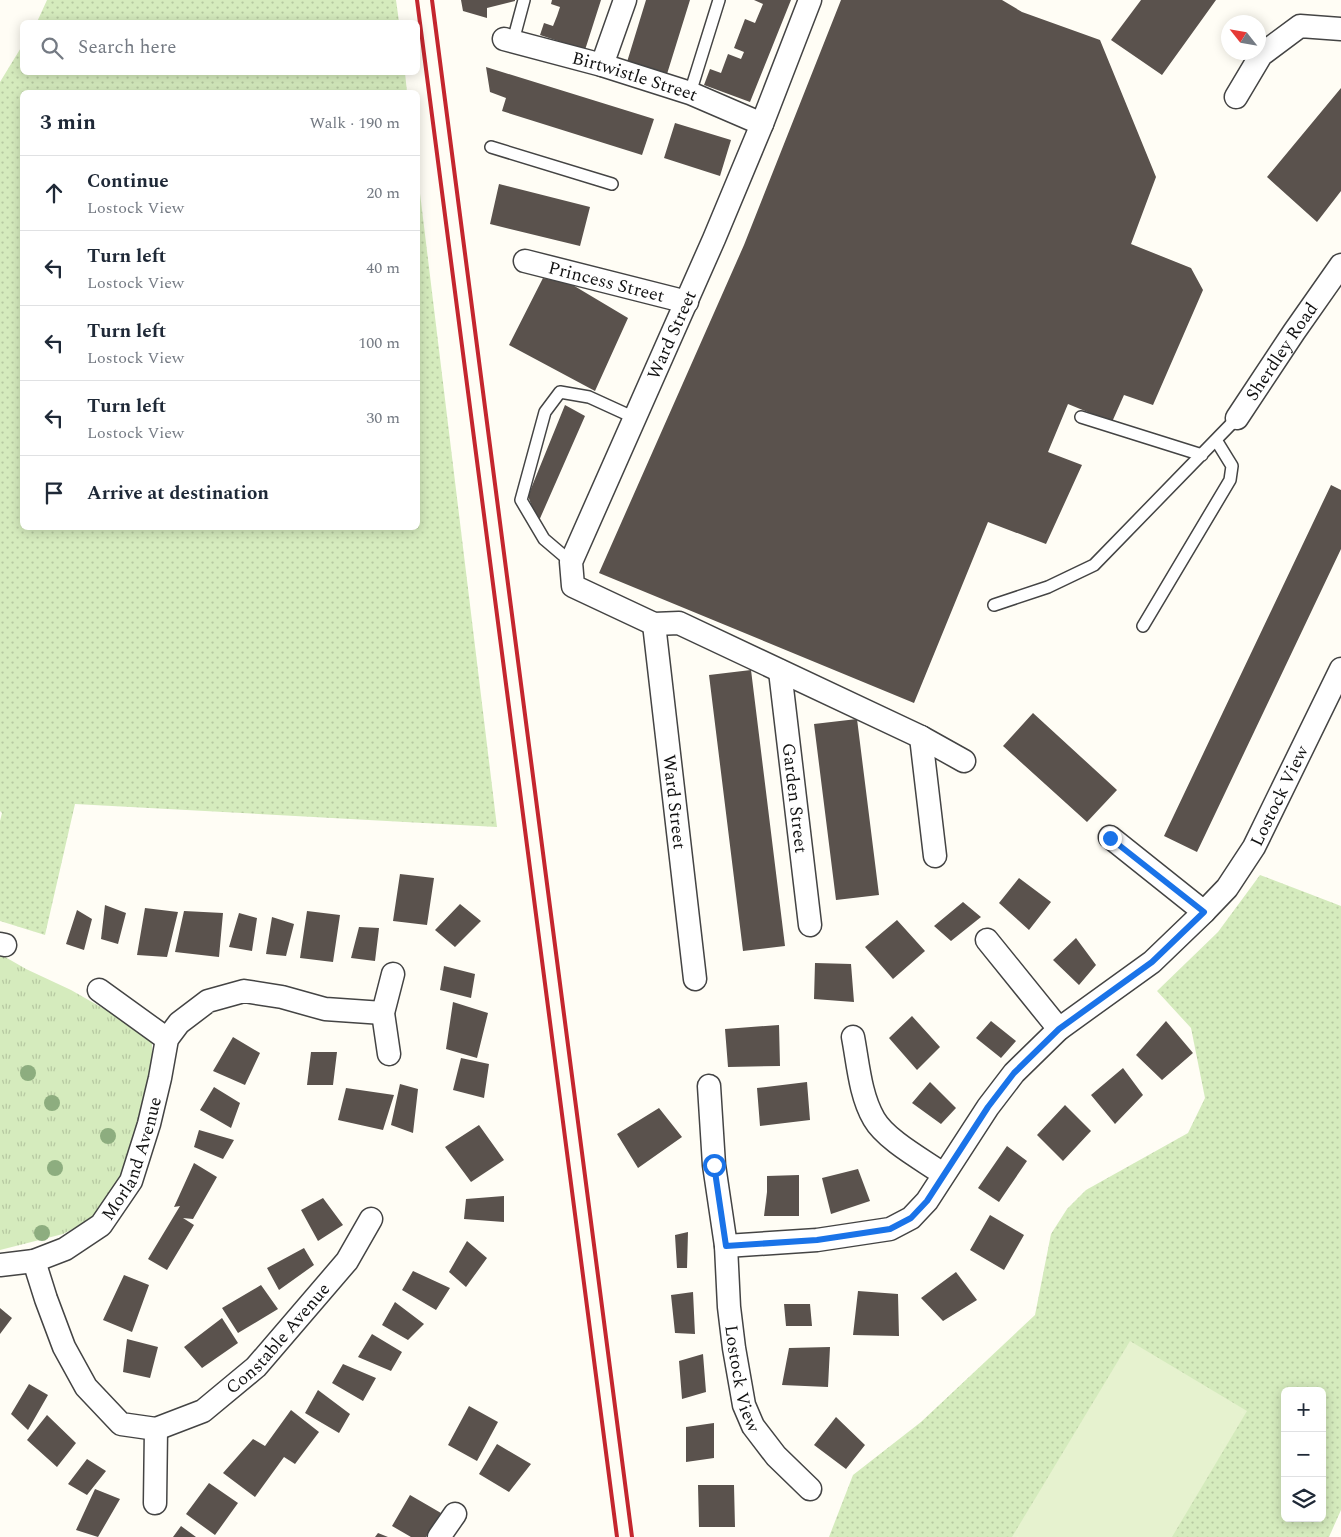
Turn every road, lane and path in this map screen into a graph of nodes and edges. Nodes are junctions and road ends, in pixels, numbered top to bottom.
1 (524, 0) edge
2 (625, 0) edge
3 (719, 0) edge
4 (810, 0) edge
5 (1341, 29) edge
6 (508, 40) joint
7 (602, 65) junction
8 (690, 93) junction
9 (1236, 97) dead end
10 (762, 124) junction
11 (491, 147) dead end
12 (612, 184) dead end
13 (525, 261) dead end
14 (1341, 265) edge
15 (1334, 290) edge
16 (687, 302) junction
17 (1081, 417) dead end
18 (635, 418) junction
19 (1237, 418) joint
20 (1216, 440) junction
21 (1202, 455) junction
22 (571, 562) junction
23 (994, 605) dead end
24 (654, 624) junction
25 (1143, 626) dead end
26 (1341, 669) edge
27 (780, 671) junction
28 (921, 737) junction
29 (964, 761) dead end
30 (1110, 838) dead end
31 (934, 856) dead end
32 (1204, 912) junction
33 (810, 925) dead end
34 (987, 940) dead end
35 (393, 974) dead end
36 (695, 979) dead end
37 (99, 990) dead end
38 (383, 1013) junction
39 (1059, 1029) junction
40 (853, 1037) dead end
41 (167, 1040) junction
42 (388, 1054) dead end
43 (709, 1086) dead end
44 (943, 1174) junction
45 (371, 1219) dead end
46 (726, 1246) junction
47 (34, 1261) junction
48 (0, 1265) edge
49 (156, 1429) junction
50 (810, 1489) dead end
51 (155, 1503) dead end
52 (455, 1514) dead end
53 (439, 1537) edge

1 - 6 lane
2 - 7 street
3 - 8 lane
4 - 10 street, Ward Street
5 - 9 street
6 - 7 street, Birtwistle Street
7 - 8 street, Birtwistle Street
8 - 10 street, Birtwistle Street
10 - 16 street, Ward Street
11 - 12 lane
13 - 16 street, Princess Street
14 - 15 street, Sherdley Road
15 - 19 street, Sherdley Road
16 - 18 street, Ward Street
17 - 21 lane
18 - 22 street, Ward Street
18 - 22 lane
19 - 20 lane
20 - 21 lane
20 - 25 lane
21 - 23 lane
22 - 24 street
24 - 27 street
24 - 36 street, Ward Street
26 - 32 street, Lostock View
27 - 28 street
27 - 33 street, Garden Street
28 - 29 street
28 - 31 street
30 - 32 street
32 - 39 street, Lostock View
34 - 39 street
35 - 38 street
37 - 41 street
38 - 41 street, Morland Avenue
38 - 42 street
39 - 44 street, Lostock View
40 - 44 street
41 - 47 street, Morland Avenue
43 - 46 street, Lostock View
44 - 46 street, Lostock View
45 - 49 street, Constable Avenue
46 - 50 street, Lostock View
47 - 48 street, Morland Avenue
47 - 49 street, Constable Avenue
49 - 51 street
52 - 53 street

